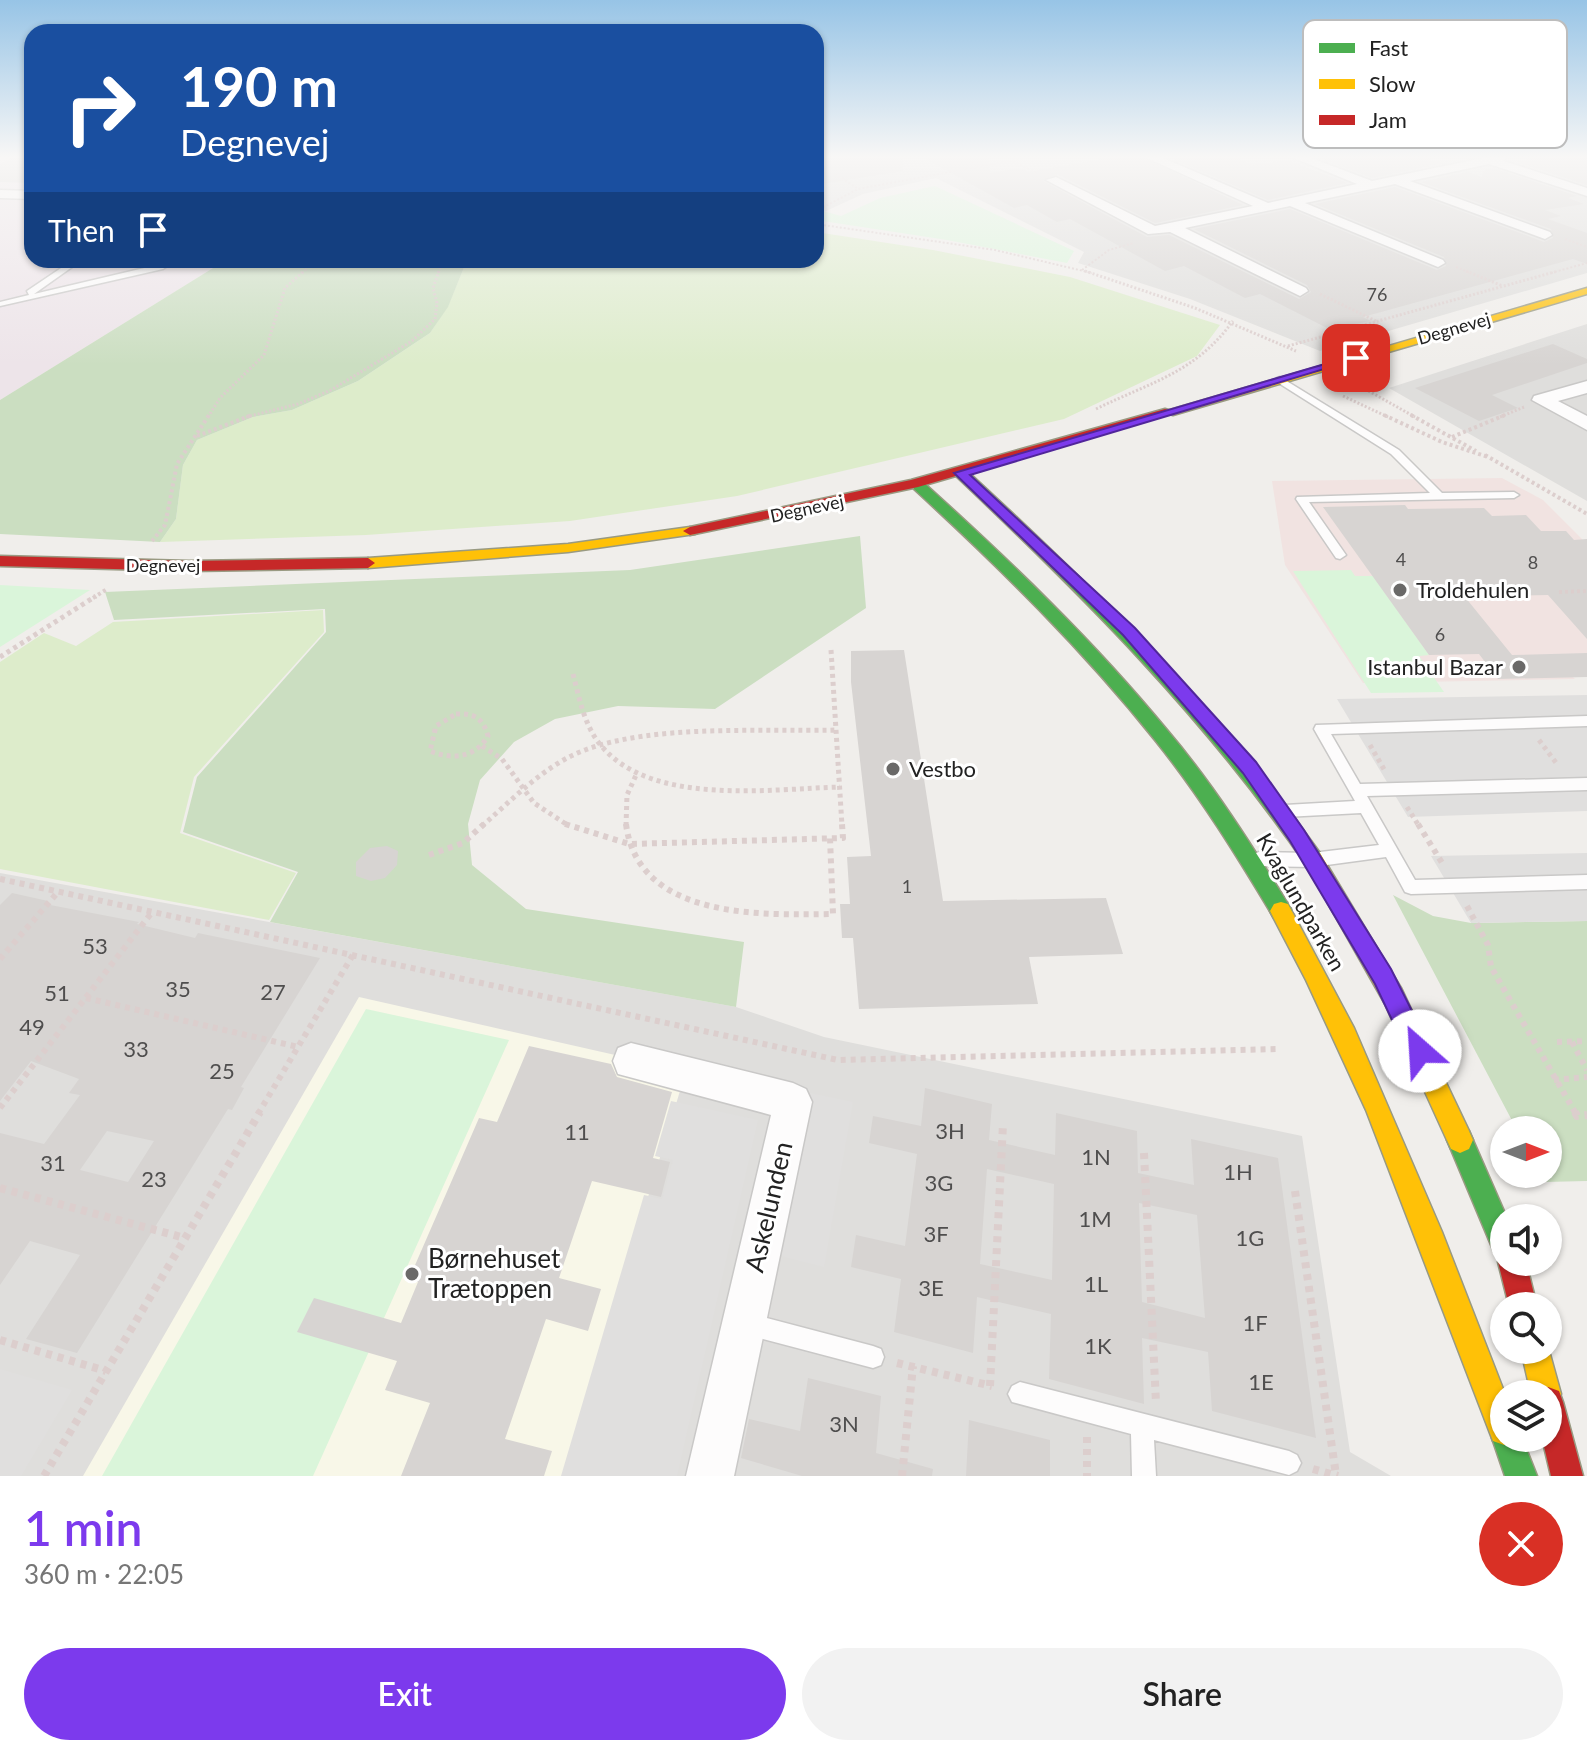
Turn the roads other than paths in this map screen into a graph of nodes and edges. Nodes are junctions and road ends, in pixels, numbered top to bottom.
1 (1145, 227) edge
2 (1171, 227) joint
3 (1351, 227) edge
4 (1523, 227) edge
5 (1545, 235) dead end
6 (1438, 263) road end
7 (66, 268) edge
8 (146, 268) edge
9 (1300, 291) road end
10 (1587, 291) edge
11 (26, 295) junction
12 (0, 304) edge
13 (1280, 380) junction
14 (1587, 387) edge
15 (1587, 424) edge
16 (961, 473) junction
17 (919, 486) junction
18 (1514, 495) dead end
19 (1440, 497) junction
20 (1340, 555) dead end
21 (0, 561) edge
22 (1587, 721) edge
23 (1587, 784) edge
24 (1356, 790) junction
25 (1365, 807) junction
26 (1281, 811) junction
27 (1390, 850) junction
28 (1251, 858) junction
29 (1312, 860) junction
30 (1587, 882) edge
31 (631, 1061) dead end
32 (1490, 1208) edge
33 (743, 1323) junction
34 (873, 1357) road end
35 (1020, 1394) road end
36 (1490, 1394) edge
37 (1150, 1427) junction
38 (1512, 1452) edge
39 (1561, 1452) edge
40 (1289, 1463) dead end
41 (710, 1476) edge
42 (1144, 1476) edge
43 (1521, 1476) edge
44 (1567, 1476) edge

1 - 2 street
2 - 9 street
3 - 6 street
4 - 5 street
7 - 11 lane
8 - 11 lane
10 - 13 street, Degnevej
11 - 12 lane
13 - 16 street, Degnevej
13 - 19 lane
14 - 15 street
16 - 17 street, Degnevej
16 - 26 street, Kvaglundparken
17 - 21 street, Degnevej
17 - 28 street, Kvaglundparken
18 - 19 lane
19 - 20 lane
22 - 24 lane
23 - 24 lane
24 - 25 lane
25 - 26 lane
25 - 27 lane
26 - 29 street, Kvaglundparken
27 - 29 lane
27 - 30 lane
28 - 29 lane
28 - 36 street, Kvaglundparken
29 - 32 street, Kvaglundparken
31 - 33 street, Askelunden
33 - 34 lane
33 - 41 street, Askelunden
35 - 37 lane
37 - 40 lane
37 - 42 lane
38 - 43 street
39 - 44 street

